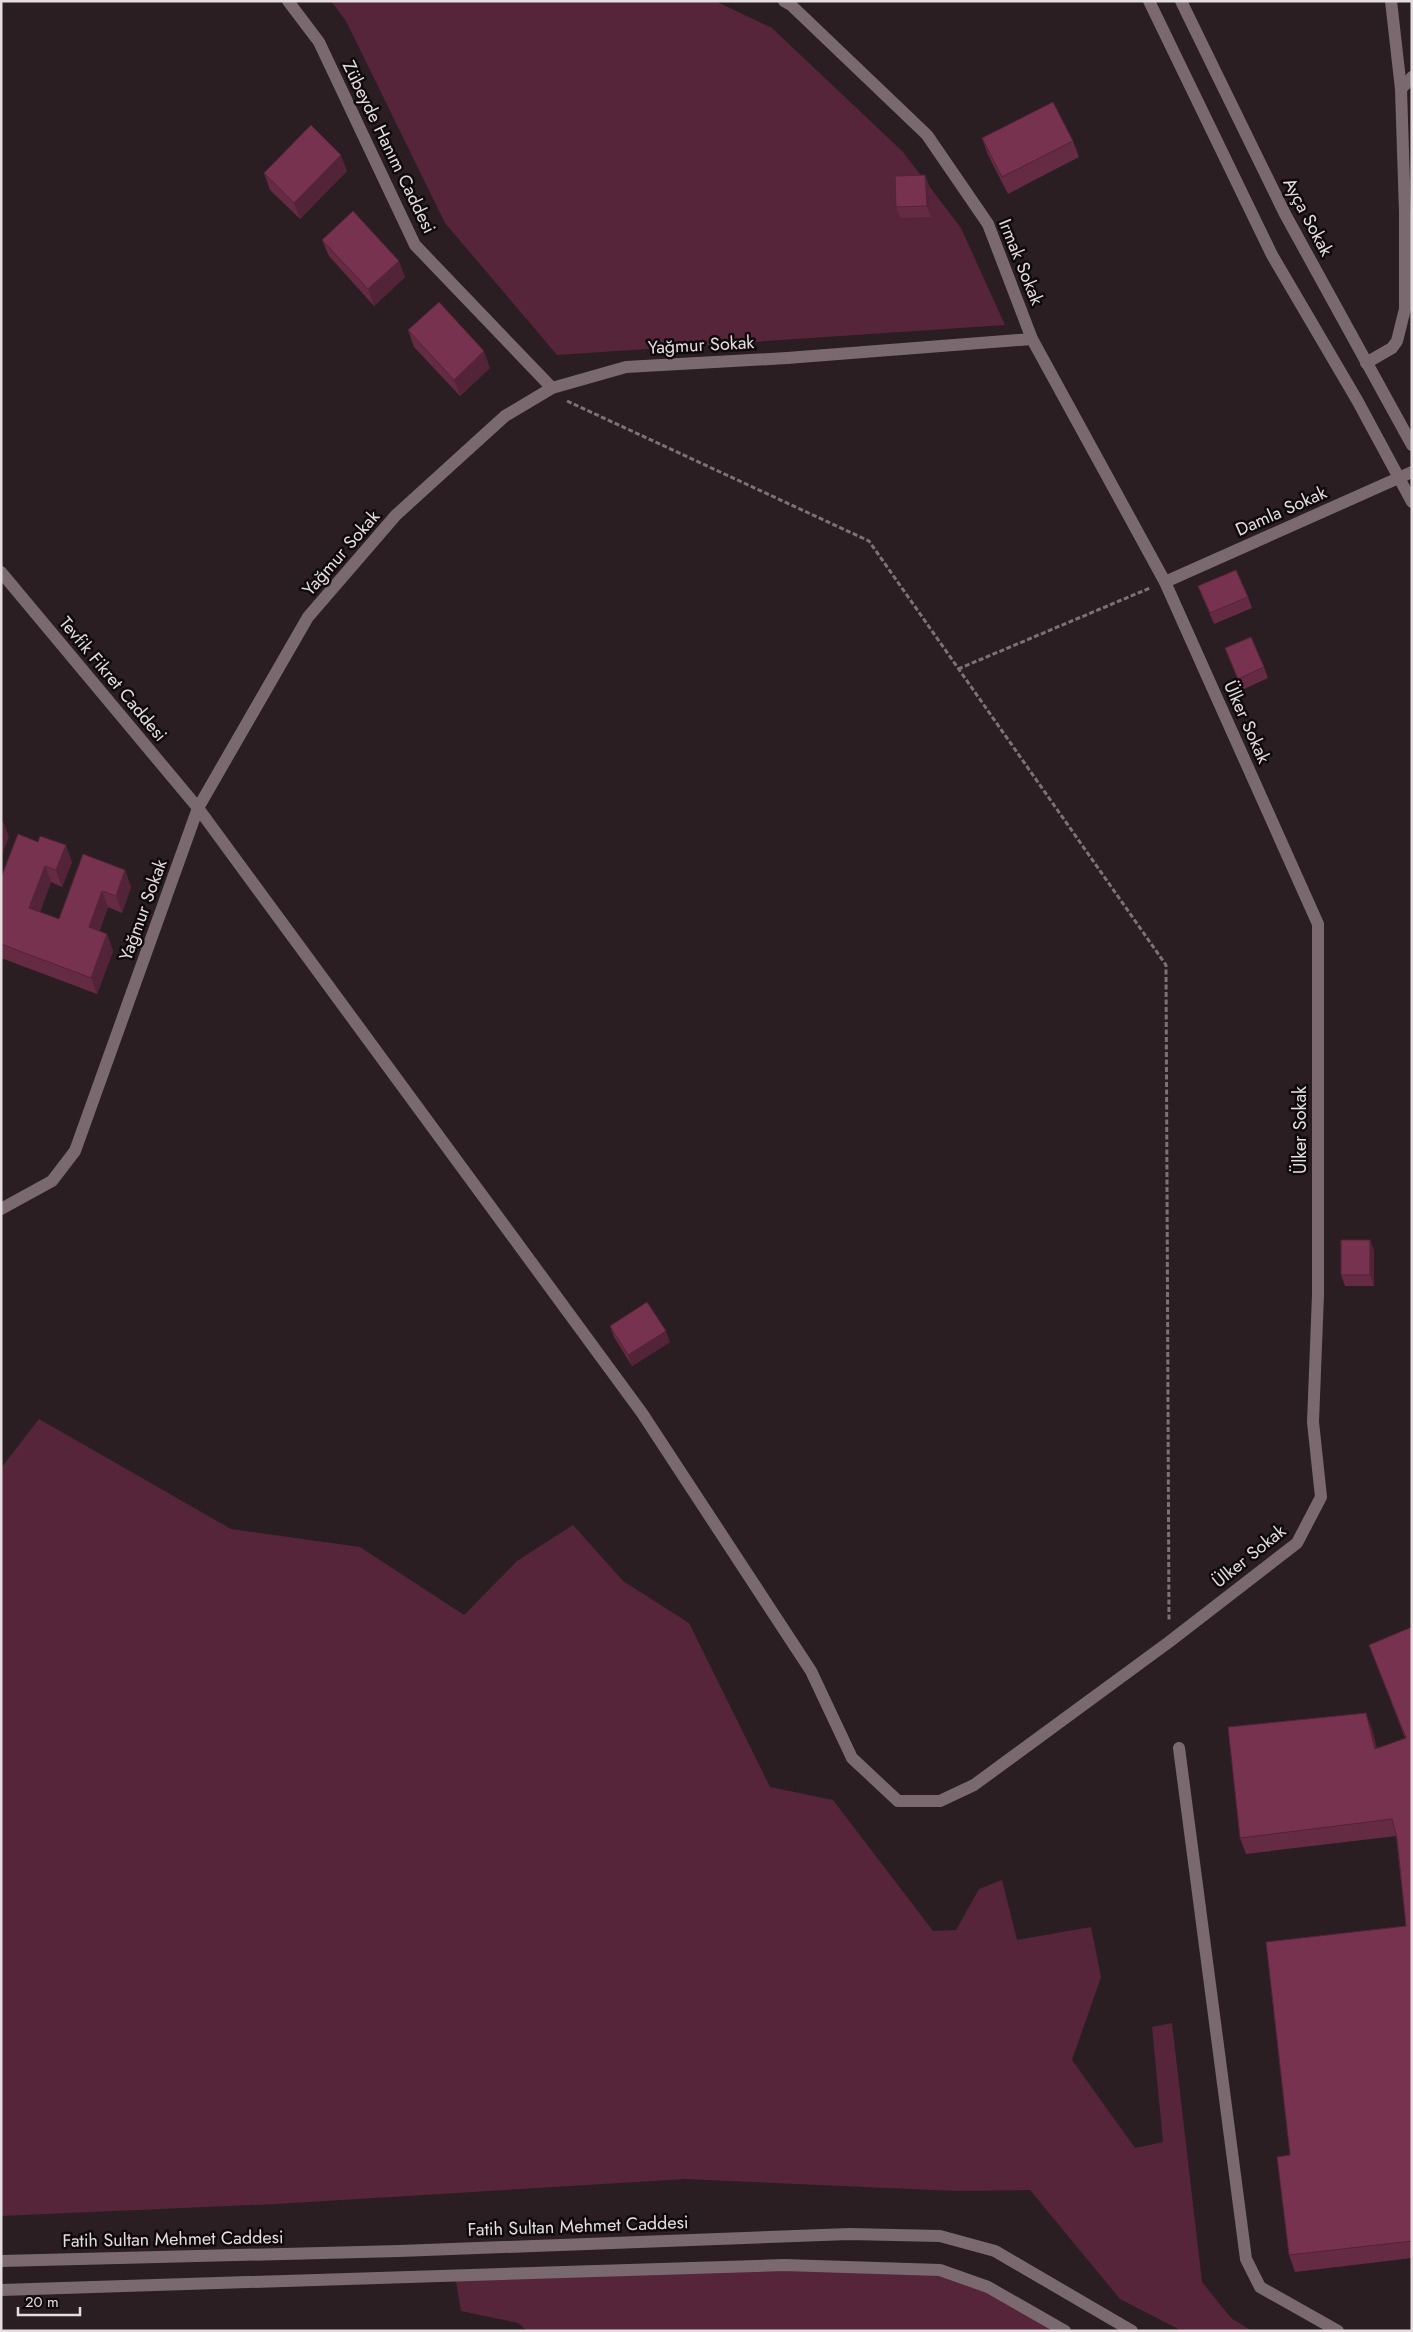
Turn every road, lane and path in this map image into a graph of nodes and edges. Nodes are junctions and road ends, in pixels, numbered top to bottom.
1 (288, 1) edge
2 (784, 1) edge
3 (1149, 1) edge
4 (1181, 1) edge
5 (1391, 1) edge
6 (1412, 78) edge
7 (1401, 89) junction
8 (1032, 339) junction
9 (1366, 363) junction
10 (549, 389) junction
11 (1412, 444) edge
12 (1412, 472) edge
13 (1399, 478) junction
14 (1412, 502) edge
15 (1, 572) edge
16 (1165, 582) junction
17 (958, 668) junction
18 (198, 808) junction
19 (1, 1209) edge
20 (1169, 1642) junction
21 (1180, 1748) dead end
22 (1, 2261) edge
23 (1, 2290) edge
24 (1065, 2331) edge
25 (1132, 2331) edge
26 (1338, 2331) edge

1 - 10 street, Zübeyde Hanım Caddesi
2 - 8 street, Irmak Sokak
3 - 13 street
4 - 9 street, Ayça Sokak
5 - 7 street
6 - 7 street
7 - 9 street
8 - 10 street, Yağmur Sokak
8 - 16 street, Irmak Sokak
9 - 11 street, Ayça Sokak
10 - 17 path
10 - 18 street, Yağmur Sokak
12 - 13 street, Damla Sokak
13 - 14 street
13 - 16 street, Damla Sokak
15 - 18 street, Tevfik Fikret Caddesi
16 - 17 path
16 - 20 street, Ülker Sokak
17 - 20 path
18 - 19 street, Yağmur Sokak
18 - 20 street, Tevfik Fikret Caddesi
21 - 26 street
22 - 25 street, Fatih Sultan Mehmet Caddesi
23 - 24 street

